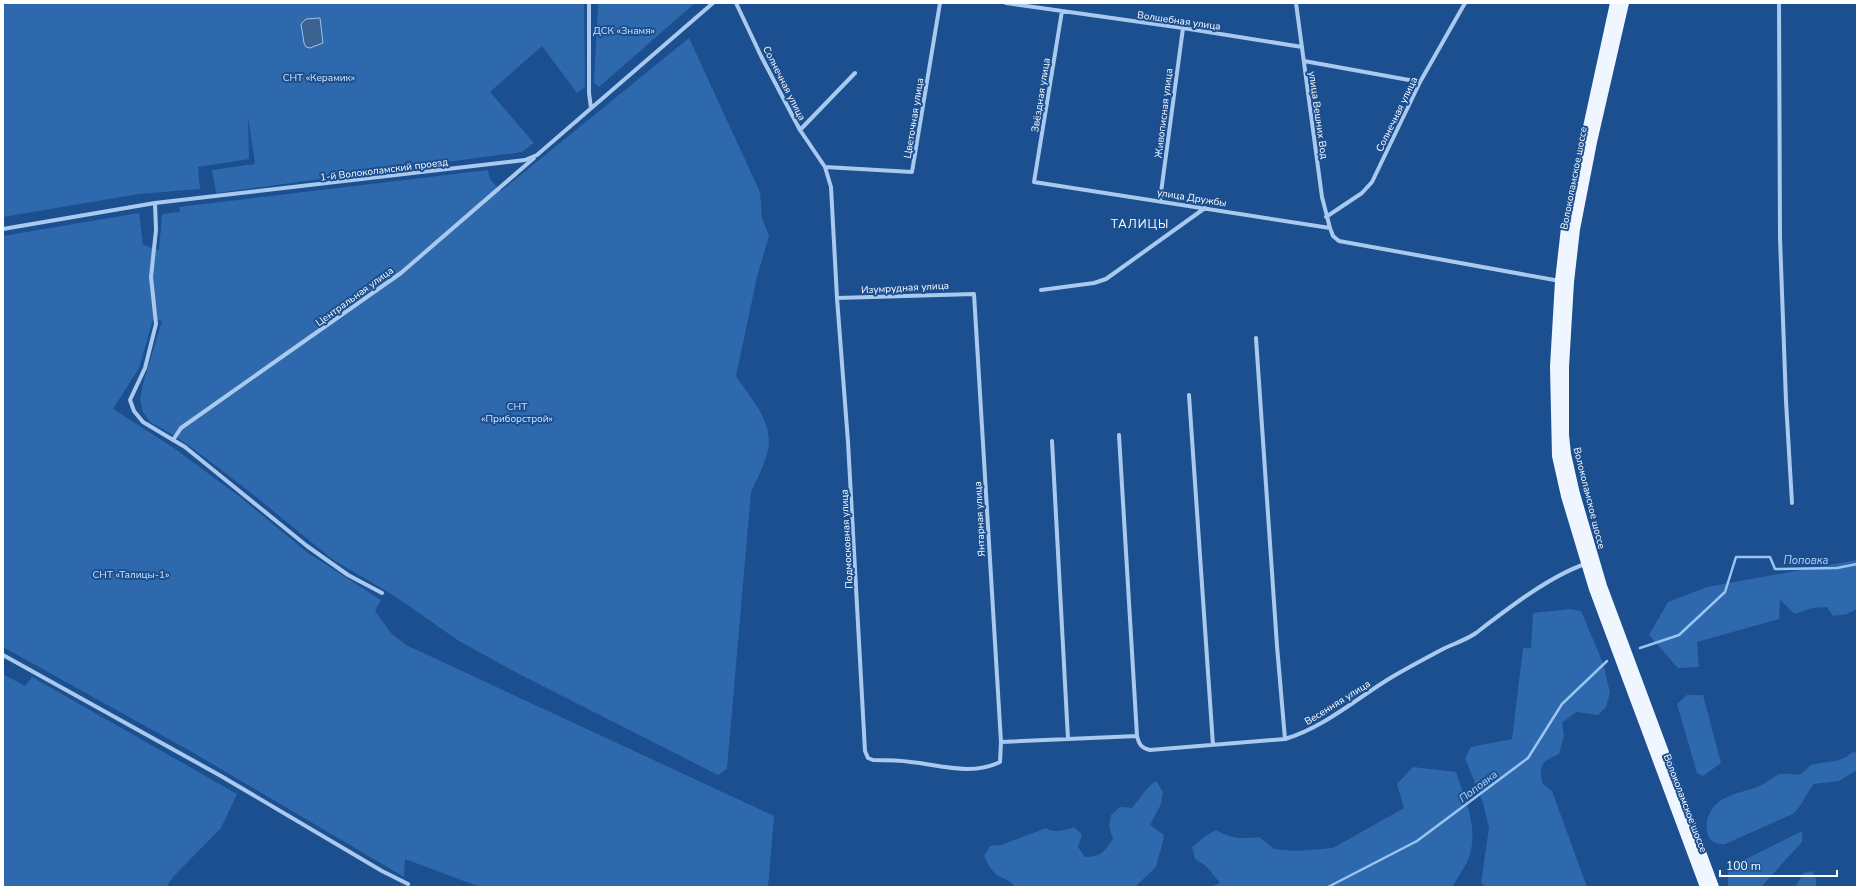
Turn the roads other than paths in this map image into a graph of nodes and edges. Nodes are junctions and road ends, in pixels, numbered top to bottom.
1 (589, 3) edge
2 (713, 3) edge
3 (736, 3) edge
4 (940, 3) edge
5 (1006, 3) edge
6 (1296, 3) edge
7 (1465, 3) edge
8 (1614, 3) edge
9 (1624, 3) edge
10 (1780, 3) edge
11 (1062, 11) junction
12 (1183, 28) junction
13 (1302, 47) junction
14 (1304, 61) junction
15 (855, 73) dead end
16 (1420, 82) junction
17 (591, 108) junction
18 (800, 130) junction
19 (537, 155) junction
20 (825, 167) junction
21 (1034, 182) joint
22 (1160, 200) junction
23 (154, 203) junction
24 (1205, 208) junction
25 (1326, 217) junction
26 (1330, 228) junction
27 (3, 229) edge
28 (1564, 281) junction
29 (1041, 290) dead end
30 (974, 294) joint
31 (837, 298) junction
32 (1256, 338) dead end
33 (1189, 395) dead end
34 (1119, 435) dead end
35 (173, 440) junction
36 (1052, 441) dead end
37 (1792, 503) dead end
38 (1586, 564) junction
39 (382, 593) dead end
40 (3, 655) edge
41 (1137, 736) junction
42 (1068, 739) junction
43 (1285, 739) junction
44 (1001, 742) junction
45 (1213, 745) junction
46 (408, 884) dead end
47 (1704, 887) edge
48 (1714, 887) edge

1 - 17 street
2 - 17 street, 1-й Волоколамский проезд
3 - 18 street, Солнечная улица
4 - 20 street, Цветочная улица
5 - 11 street, Волшебная улица
6 - 13 street, улица Вешних Вод
7 - 16 street, Солнечная улица
8 - 28 main road, Волоколамское шоссе
9 - 28 main road, Волоколамское шоссе
10 - 37 street
11 - 12 street, Волшебная улица
11 - 21 street, Звёздная улица
12 - 13 street, Волшебная улица
12 - 22 street, Живописная улица
13 - 14 street, улица Вешних Вод
14 - 16 street
14 - 25 street, улица Вешних Вод
15 - 18 street
16 - 25 street, Солнечная улица
17 - 19 street, 1-й Волоколамский проезд
18 - 20 street, Солнечная улица
19 - 23 street, 1-й Волоколамский проезд
19 - 35 street, Центральная улица
20 - 31 street, Подмосковная улица
21 - 22 street, улица Дружбы
22 - 24 street, улица Дружбы
23 - 27 street, 1-й Волоколамский проезд
23 - 35 street
24 - 26 street, улица Дружбы
24 - 29 street
25 - 26 street, улица Вешних Вод
26 - 28 street
28 - 38 main road, Волоколамское шоссе
28 - 48 main road, Волоколамское шоссе
30 - 31 street, Изумрудная улица
30 - 44 street, Янтарная улица
31 - 44 street, Подмосковная улица
32 - 43 street
33 - 45 street
34 - 41 street
35 - 39 street
36 - 42 street
38 - 43 street, Весенняя улица
38 - 47 main road, Волоколамское шоссе
40 - 46 street
41 - 42 street
41 - 45 street, Весенняя улица
42 - 44 street
43 - 45 street, Весенняя улица

